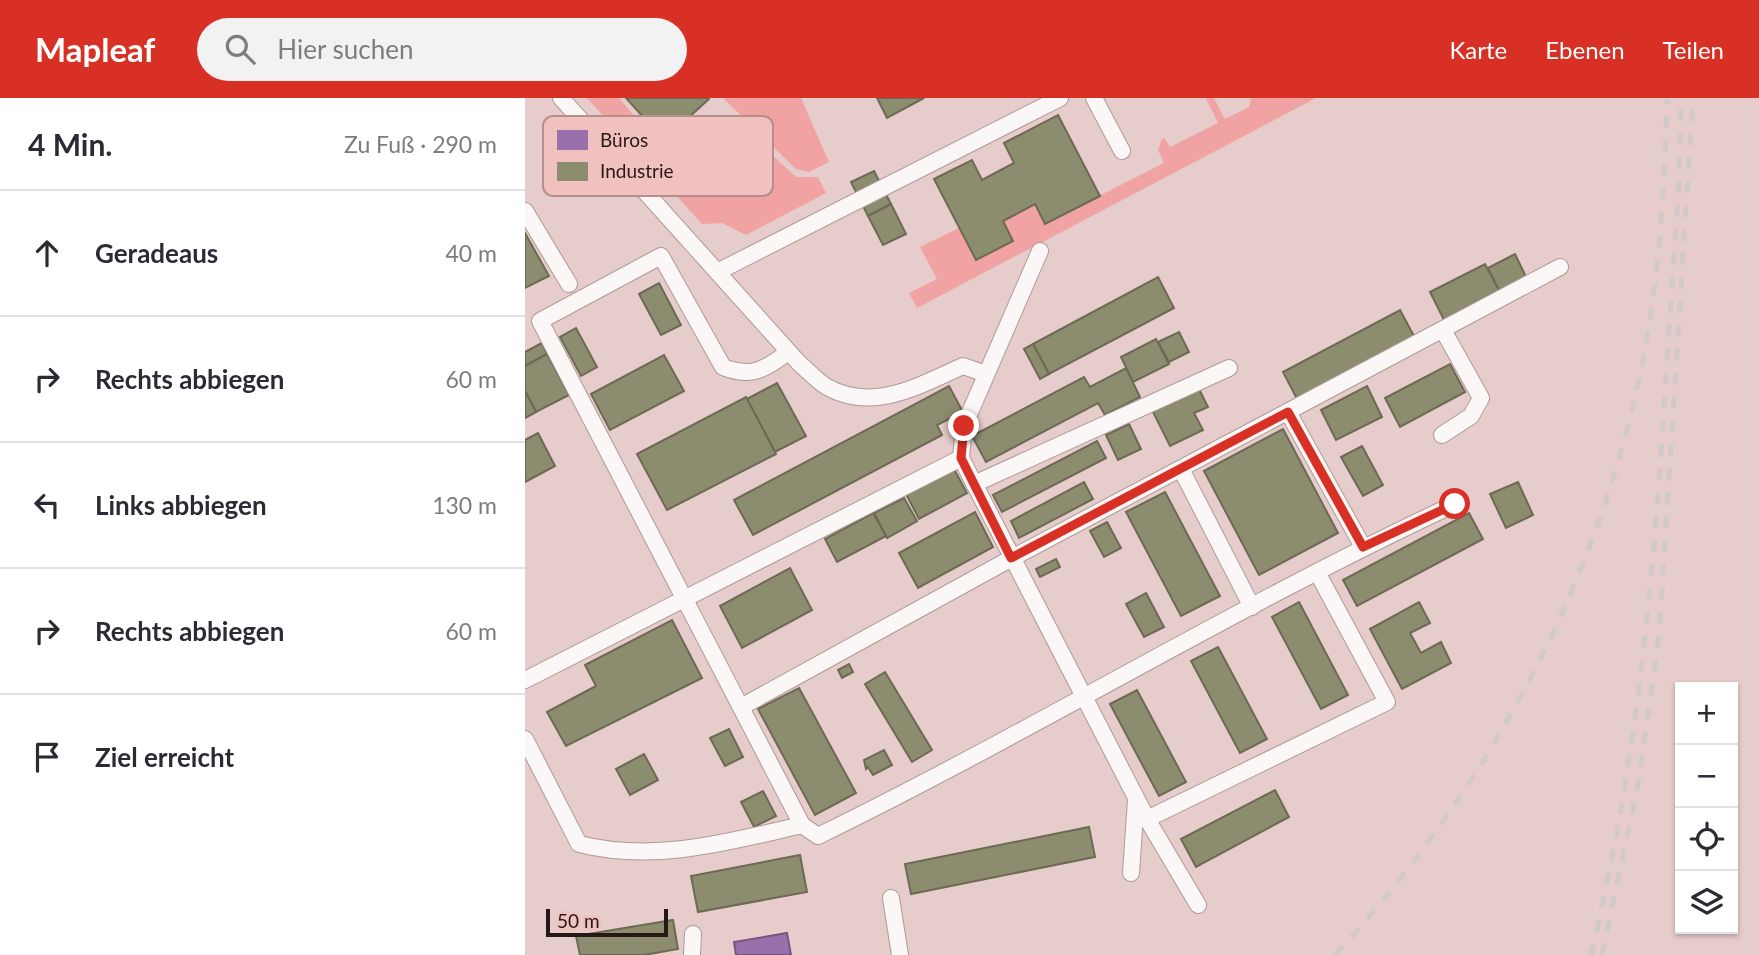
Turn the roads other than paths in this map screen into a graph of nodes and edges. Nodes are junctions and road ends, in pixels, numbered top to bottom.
1 (561, 98) edge
2 (1060, 98) edge
3 (1094, 98) edge
4 (1037, 103) edge
5 (577, 116) edge
6 (1122, 151) dead end
7 (649, 196) edge
8 (525, 211) edge
9 (1040, 251) dead end
10 (1559, 267) dead end
11 (717, 272) junction
12 (569, 284) dead end
13 (1443, 330) junction
14 (788, 352) junction
15 (1229, 368) dead end
16 (986, 374) junction
17 (1288, 412) junction
18 (1441, 435) dead end
19 (961, 458) junction
20 (1181, 469) junction
21 (974, 484) junction
22 (1455, 504) dead end
23 (1363, 547) junction
24 (1011, 558) junction
25 (1317, 572) junction
26 (685, 600) junction
27 (1252, 607) junction
28 (525, 680) edge
29 (1084, 698) junction
30 (740, 707) junction
31 (525, 739) edge
32 (1136, 797) junction
33 (1147, 819) junction
34 (802, 825) junction
35 (1132, 873) dead end
36 (891, 898) dead end
37 (1198, 905) dead end
38 (693, 934) dead end
39 (692, 955) edge
40 (900, 955) edge

1 - 5 lane
2 - 4 lane
3 - 6 lane
4 - 11 lane
7 - 11 lane
8 - 12 lane
9 - 16 lane
10 - 13 lane
11 - 14 lane
13 - 17 lane
13 - 18 lane
14 - 16 lane
14 - 26 lane
15 - 21 lane
16 - 19 lane
17 - 20 lane
17 - 23 lane
19 - 21 lane
19 - 26 lane
20 - 24 lane
20 - 27 lane
21 - 24 lane
22 - 23 lane
23 - 25 lane
24 - 29 lane
24 - 30 lane
25 - 27 lane
25 - 33 lane
26 - 28 lane
26 - 30 lane
27 - 29 lane
29 - 32 lane
29 - 34 lane
30 - 34 lane
31 - 34 lane
32 - 33 lane
32 - 35 lane
33 - 37 lane
36 - 40 lane
38 - 39 lane

